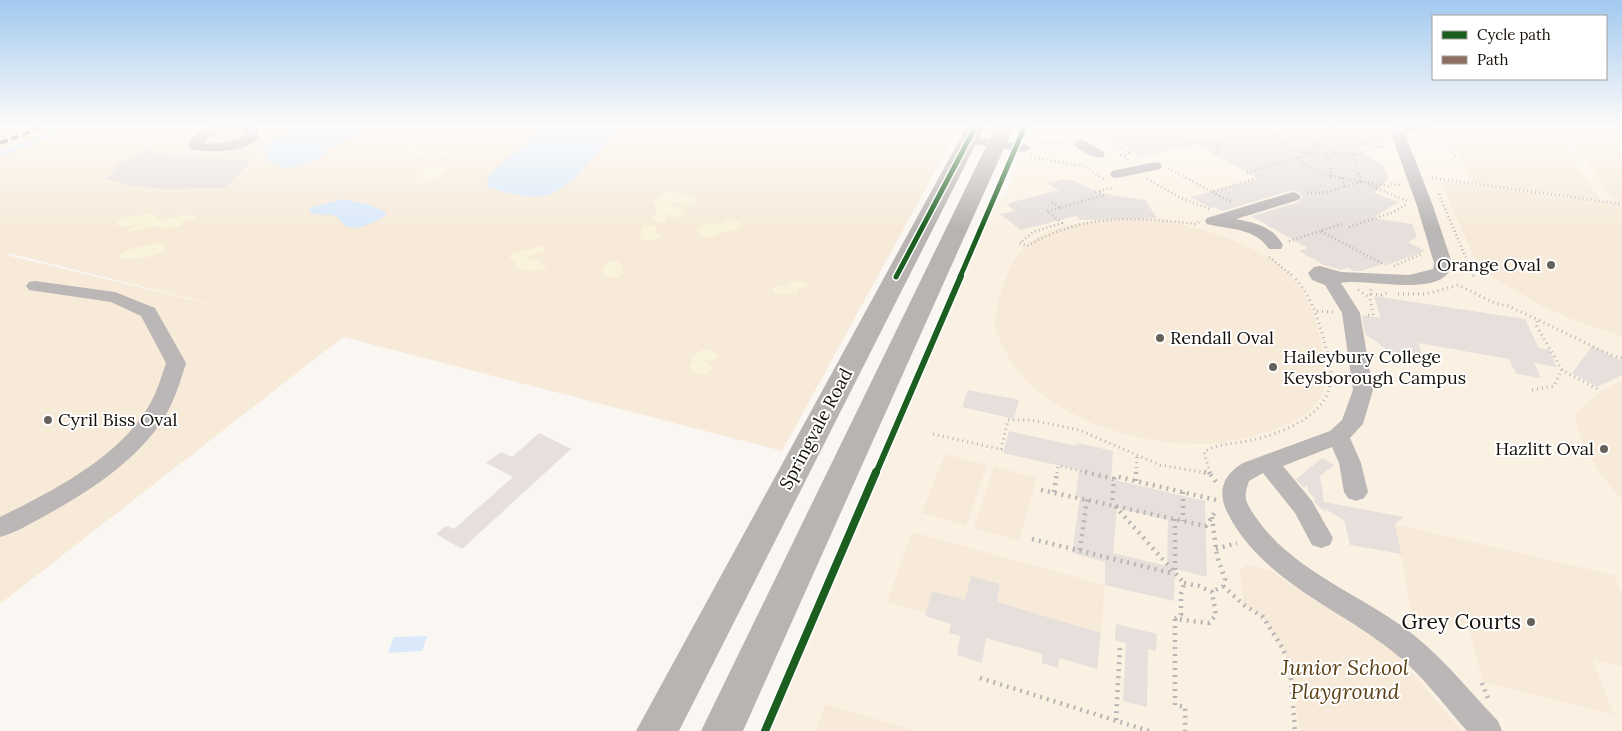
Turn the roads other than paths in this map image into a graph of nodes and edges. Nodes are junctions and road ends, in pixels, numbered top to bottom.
1 (959, 160) edge
2 (1004, 160) edge
3 (1403, 160) edge
4 (1149, 167) road end
5 (1116, 180) road end
6 (1297, 195) road end
7 (1275, 245) road end
8 (35, 286) dead end
9 (1338, 436) junction
10 (1267, 463) junction
11 (1356, 492) dead end
12 (0, 528) edge
13 (1321, 538) dead end
14 (657, 731) edge
15 (722, 731) edge
16 (1487, 731) edge

1 - 14 highway, Springvale Road
2 - 15 highway
3 - 9 lane
4 - 5 lane
6 - 7 lane
8 - 12 lane
9 - 10 lane
9 - 11 lane
10 - 13 lane
10 - 16 lane

